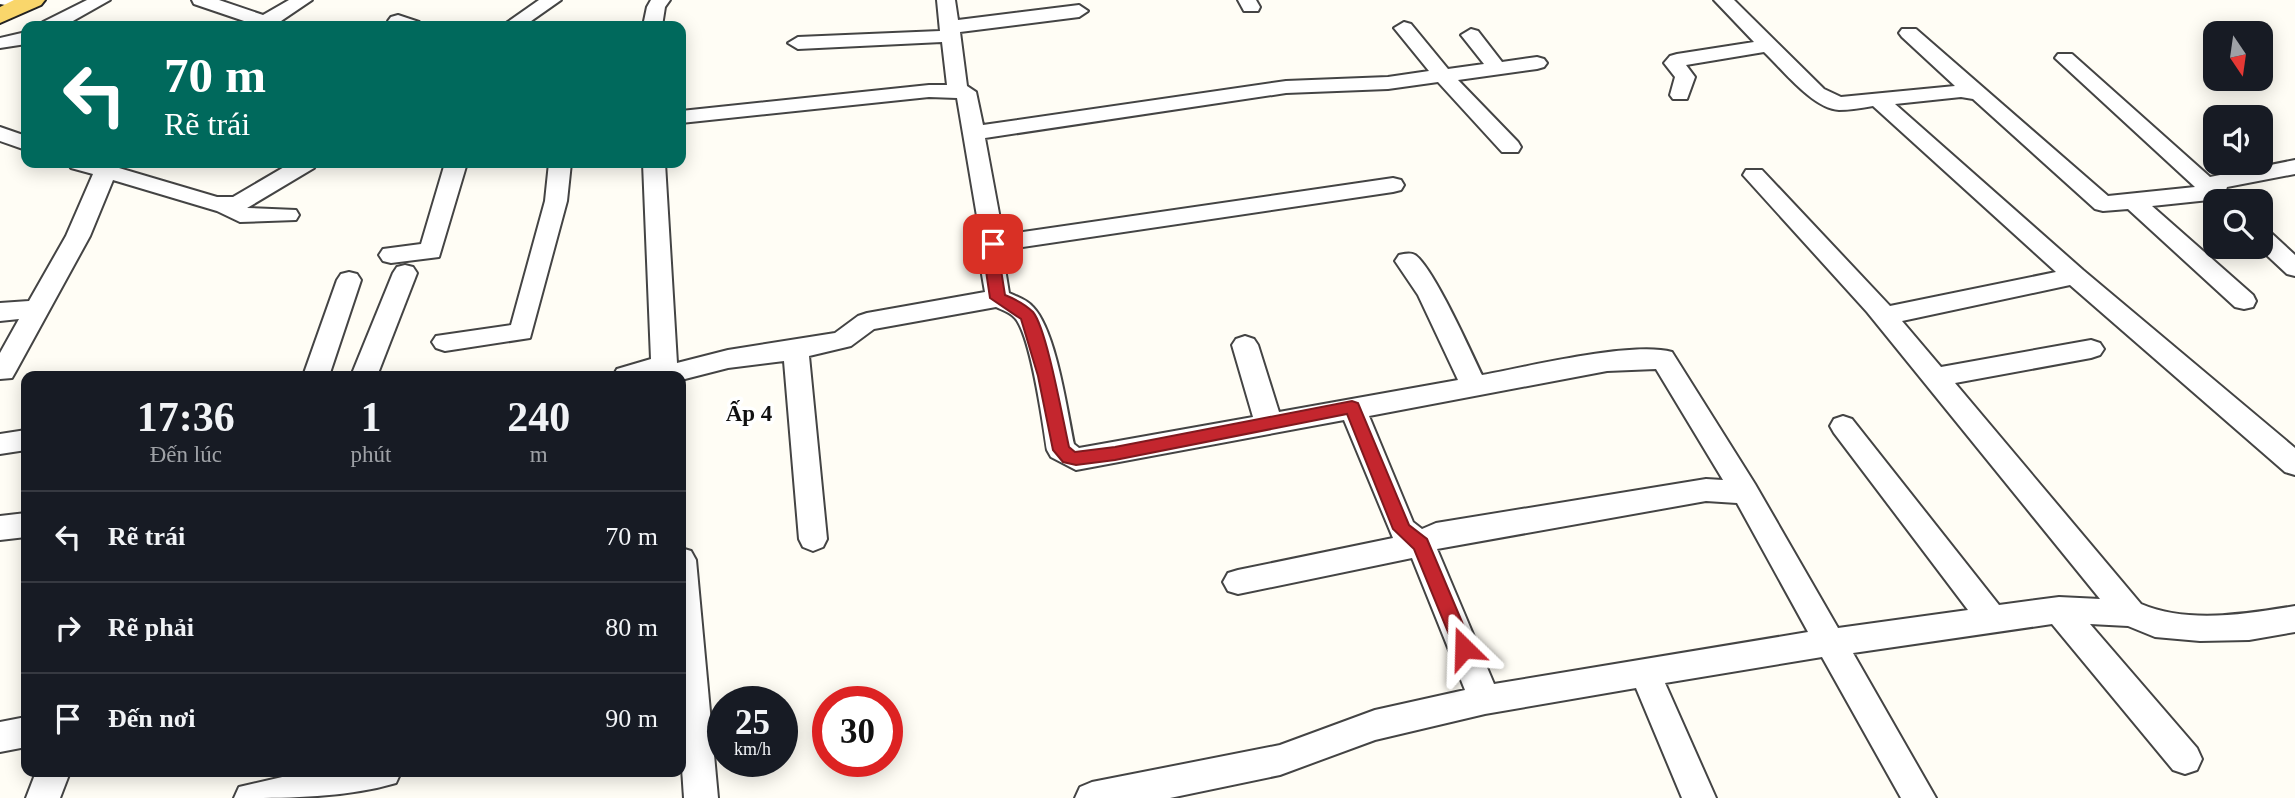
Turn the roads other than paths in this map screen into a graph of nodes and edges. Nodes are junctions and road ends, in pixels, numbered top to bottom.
1 (101, 0) edge
2 (201, 0) edge
3 (303, 0) edge
4 (552, 0) edge
5 (661, 0) edge
6 (946, 0) edge
7 (1723, 0) edge
8 (22, 1) edge
9 (1079, 11) dead end
10 (0, 16) edge
11 (60, 21) edge
12 (256, 21) edge
13 (272, 21) edge
14 (519, 21) edge
15 (654, 21) edge
16 (1404, 28) dead end
17 (951, 31) junction
18 (1909, 33) dead end
19 (1471, 36) dead end
20 (21, 39) edge
21 (798, 43) dead end
22 (2, 45) edge
23 (1769, 45) junction
24 (2064, 58) dead end
25 (1537, 63) dead end
26 (1497, 68) junction
27 (1443, 76) junction
28 (958, 92) junction
29 (1975, 93) junction
30 (1680, 95) dead end
31 (1878, 100) junction
32 (686, 116) edge
33 (0, 133) edge
34 (974, 133) junction
35 (21, 142) edge
36 (1510, 147) dead end
37 (2295, 167) edge
38 (96, 168) edge
39 (148, 168) edge
40 (298, 168) edge
41 (455, 168) edge
42 (559, 168) edge
43 (654, 168) edge
44 (106, 171) junction
45 (1754, 174) dead end
46 (131, 178) junction
47 (1393, 186) dead end
48 (2210, 189) edge
49 (2218, 189) edge
50 (2097, 198) joint
51 (2203, 198) edge
52 (2133, 201) junction
53 (224, 204) junction
54 (288, 215) dead end
55 (993, 244) junction
56 (2273, 247) edge
57 (1407, 261) dead end
58 (2295, 268) edge
59 (2075, 276) junction
60 (349, 280) dead end
61 (998, 298) junction
62 (2244, 302) dead end
63 (37, 309) junction
64 (0, 312) edge
65 (1884, 316) junction
66 (445, 342) dead end
67 (1245, 345) dead end
68 (2091, 349) dead end
69 (796, 351) junction
70 (3, 370) dead end
71 (318, 371) edge
72 (366, 371) edge
73 (664, 371) edge
74 (669, 371) edge
75 (1935, 377) junction
76 (1474, 386) junction
77 (1352, 407) junction
78 (1269, 424) junction
79 (1843, 426) dead end
80 (2295, 464) edge
81 (1745, 492) junction
82 (21, 526) edge
83 (0, 528) edge
84 (813, 539) dead end
85 (1421, 544) junction
86 (1238, 582) dead end
87 (2059, 610) junction
88 (2130, 613) junction
89 (2295, 619) edge
90 (686, 620) edge
91 (1993, 620) junction
92 (1829, 643) junction
93 (1646, 673) junction
94 (1485, 700) junction
95 (21, 733) edge
96 (0, 737) edge
97 (2185, 759) dead end
98 (51, 777) edge
99 (358, 777) edge
100 (43, 798) edge
101 (251, 798) edge
102 (701, 798) edge
103 (1096, 798) edge
104 (1699, 798) edge
105 (1919, 798) edge

1 - 11 street
2 - 12 street
3 - 13 street
4 - 14 street
5 - 15 street
6 - 17 street
7 - 23 street
8 - 10 main road
9 - 17 street
16 - 27 street
17 - 21 street
17 - 28 street
18 - 29 street
19 - 26 street
20 - 22 street
23 - 30 street
23 - 31 street
24 - 48 street
25 - 26 street
26 - 27 street
27 - 34 street
27 - 36 street
28 - 32 street
28 - 34 street
29 - 31 street
29 - 50 street
31 - 59 street
33 - 35 street
34 - 55 street
37 - 49 street
38 - 44 street
39 - 46 street
40 - 53 street
41 - 72 street
42 - 66 street
43 - 73 street
44 - 46 street
44 - 63 street
45 - 65 street
46 - 53 street
47 - 55 street
50 - 52 street
51 - 52 street
52 - 62 street
53 - 54 street
55 - 61 street
56 - 58 street
57 - 76 street
59 - 65 street
59 - 80 street
60 - 71 street
61 - 69 street
61 - 78 street
63 - 64 street
63 - 70 street
65 - 75 street
67 - 78 street
68 - 75 street
69 - 74 street
69 - 84 street
75 - 88 street
76 - 77 street
76 - 81 street
77 - 78 street
77 - 85 street
79 - 91 street
81 - 85 street
81 - 92 street
82 - 83 street
85 - 86 street
85 - 94 street
87 - 88 street
87 - 91 street
87 - 97 street
88 - 89 street
90 - 102 street
91 - 92 street
92 - 93 street
92 - 105 street
93 - 94 street
93 - 104 street
94 - 103 street
95 - 96 street
98 - 100 street
99 - 101 street

